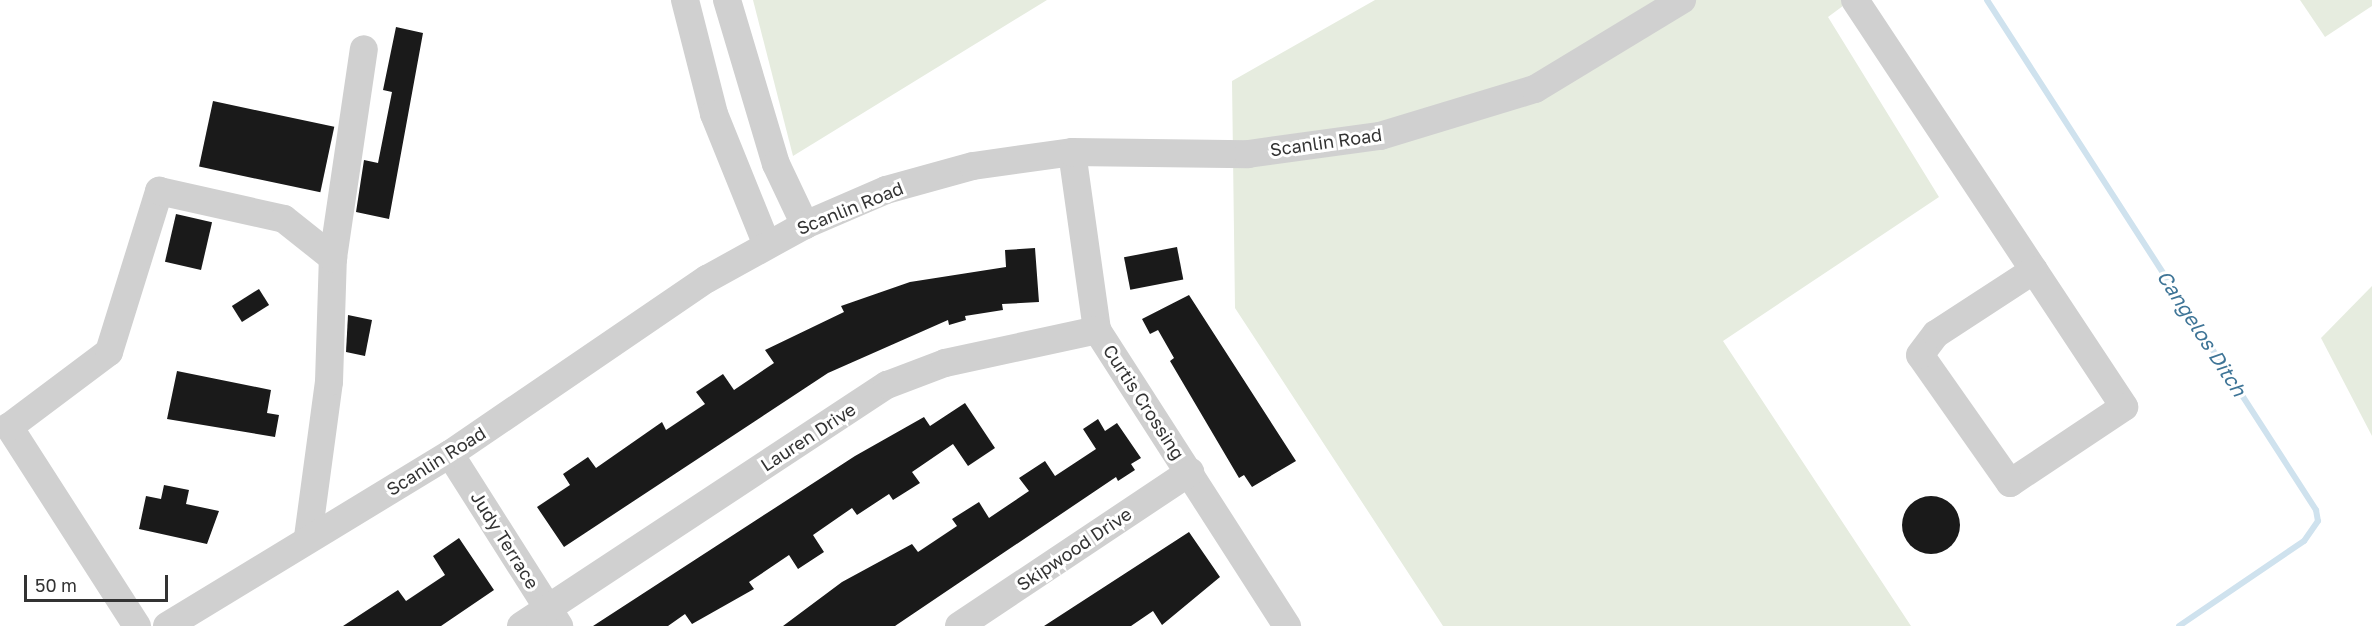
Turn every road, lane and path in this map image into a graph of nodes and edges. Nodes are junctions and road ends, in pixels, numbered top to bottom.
1 (685, 0) edge
2 (727, 0) edge
3 (1682, 0) edge
4 (1855, 0) edge
5 (364, 50) dead end
6 (1072, 152) junction
7 (805, 225) junction
8 (767, 245) junction
9 (333, 258) junction
10 (2034, 270) junction
11 (1097, 330) junction
12 (450, 454) junction
13 (1190, 472) junction
14 (308, 537) junction
15 (553, 617) edge
16 (137, 626) edge
17 (167, 626) edge
18 (521, 626) edge
19 (959, 626) edge
20 (1287, 626) edge

1 - 8 street
2 - 7 street
3 - 6 street, Scanlin Road
4 - 10 street
5 - 9 street
6 - 7 street, Scanlin Road
6 - 11 street, Curtis Crossing
7 - 8 street, Scanlin Road
8 - 12 street, Scanlin Road
9 - 14 street
9 - 16 street
10 - 10 street
11 - 13 street, Curtis Crossing
11 - 15 street, Lauren Drive
12 - 14 street, Scanlin Road
12 - 15 street, Judy Terrace
13 - 19 street, Skipwood Drive
13 - 20 street, Curtis Crossing
14 - 17 street, Scanlin Road
15 - 18 street, Lauren Drive

